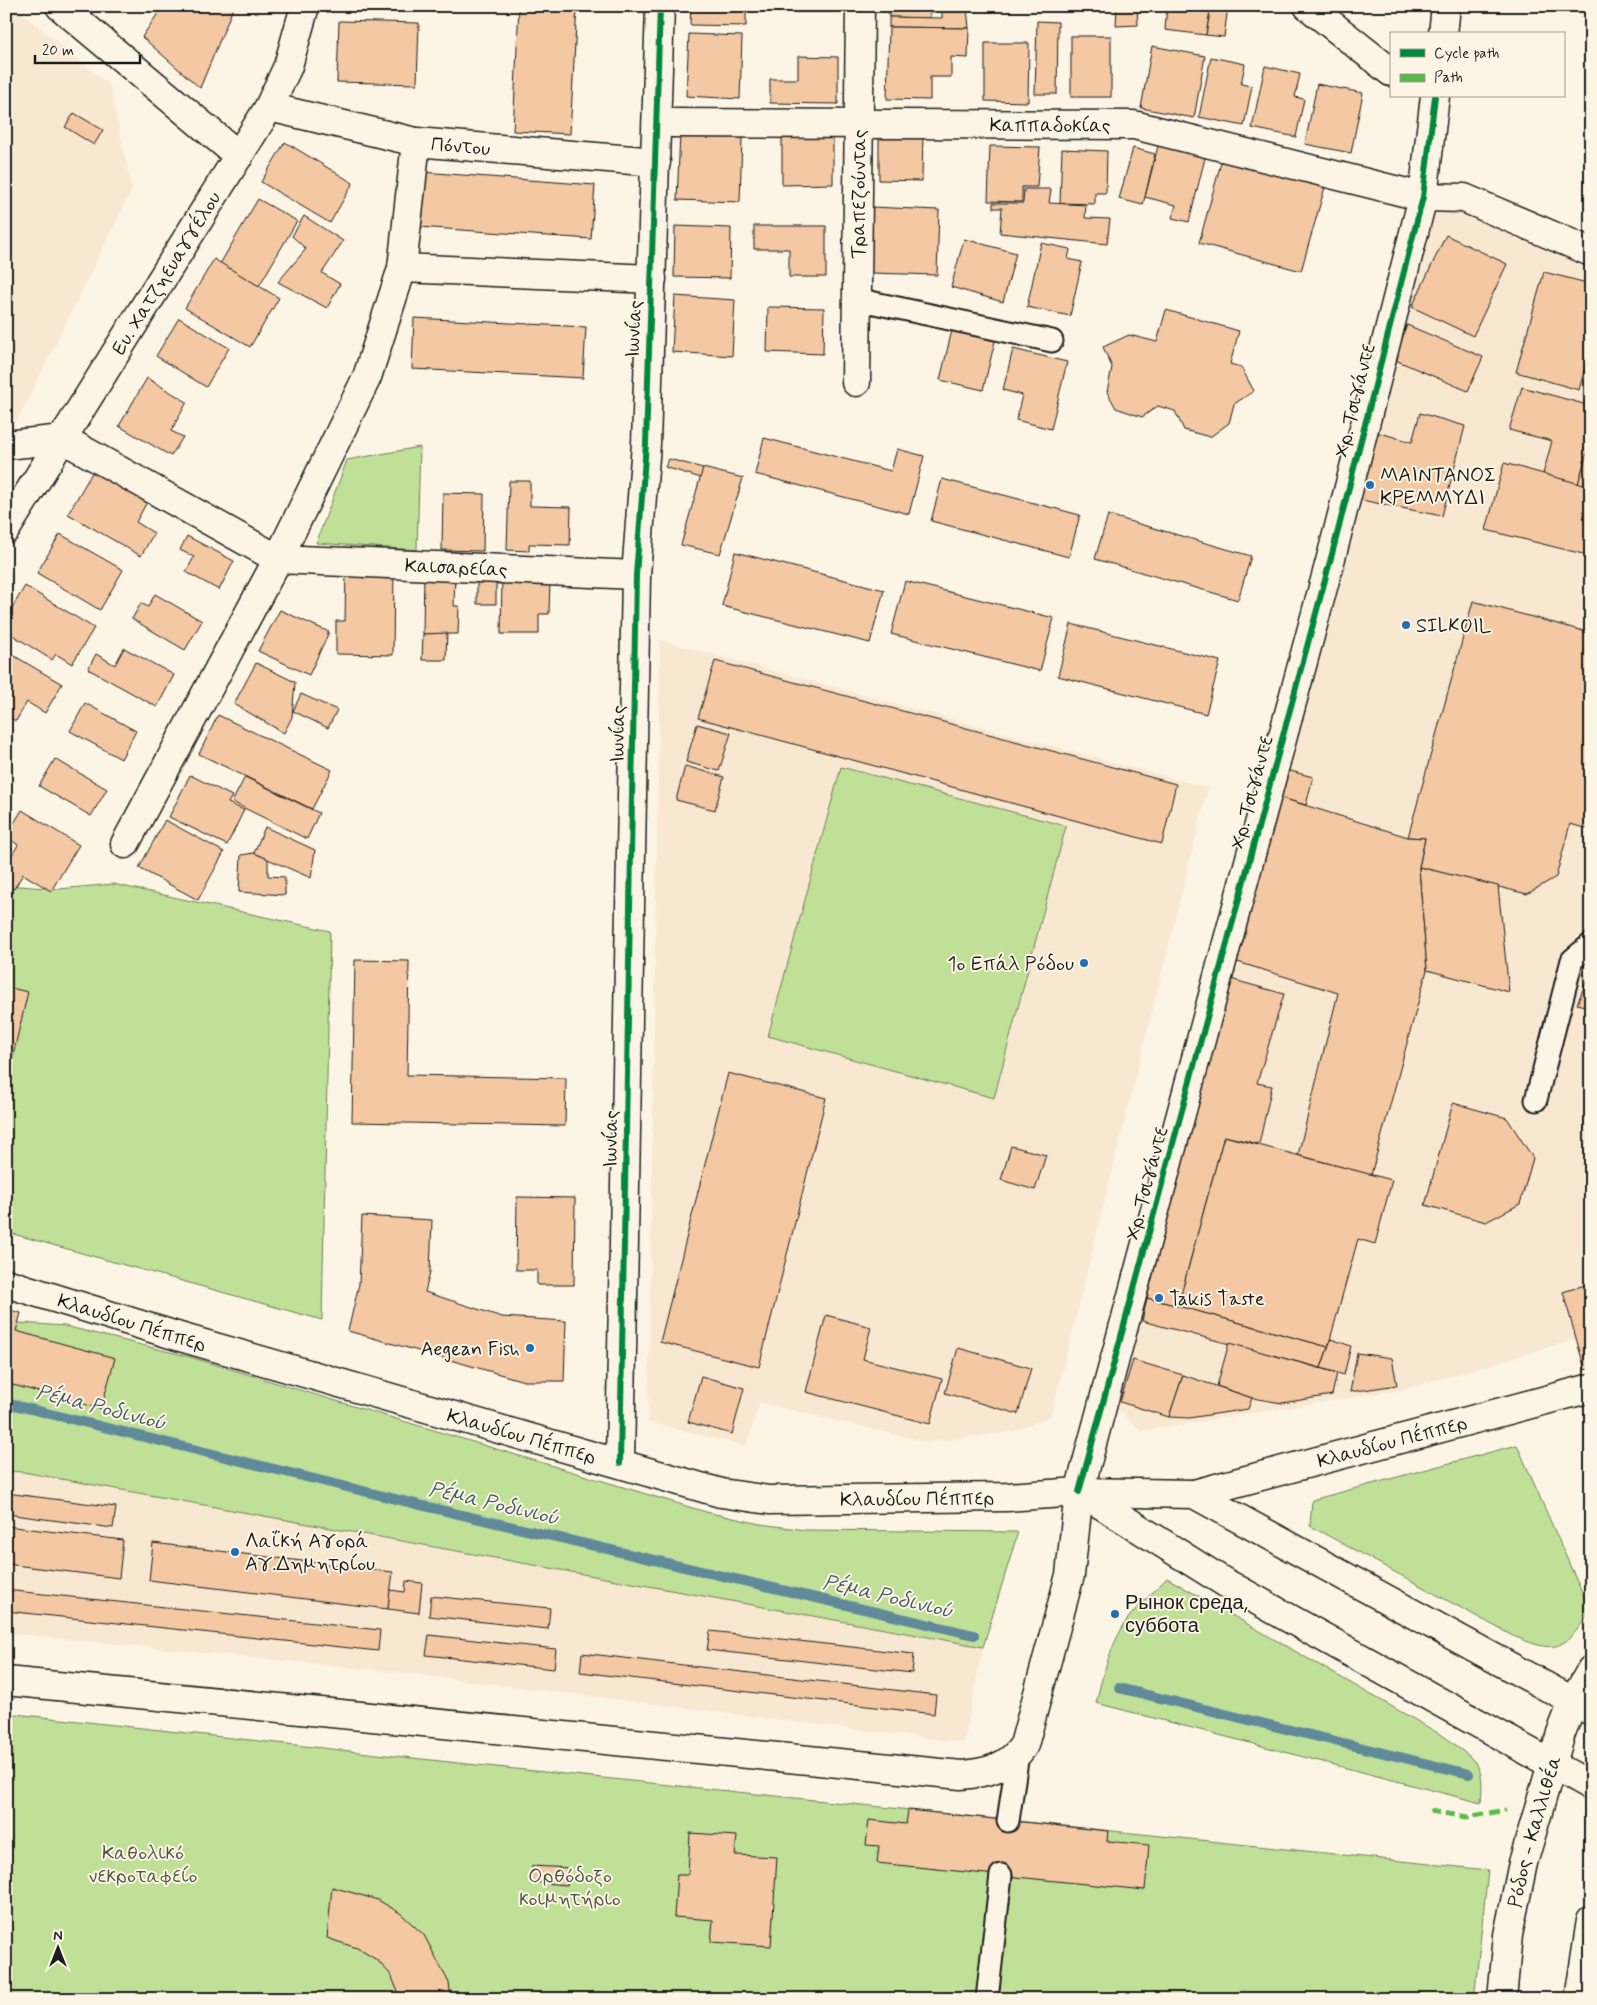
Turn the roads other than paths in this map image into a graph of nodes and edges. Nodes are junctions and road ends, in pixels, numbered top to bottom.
1 (60, 6) edge
2 (305, 6) edge
3 (660, 6) edge
4 (860, 6) edge
5 (1308, 6) edge
6 (1446, 6) edge
7 (1443, 32) edge
8 (1390, 71) edge
9 (1430, 100) edge
10 (270, 107) junction
11 (668, 123) dead end
12 (859, 125) junction
13 (416, 142) junction
14 (240, 156) junction
15 (656, 162) junction
16 (1423, 197) junction
17 (1591, 252) edge
18 (402, 268) junction
19 (652, 279) junction
20 (856, 299) junction
21 (1052, 341) dead end
22 (856, 382) dead end
23 (62, 440) junction
24 (6, 445) edge
25 (6, 529) edge
26 (278, 559) junction
27 (636, 575) junction
28 (125, 844) dead end
29 (1591, 944) edge
30 (1536, 1100) dead end
31 (6, 1283) edge
32 (1591, 1388) edge
33 (620, 1463) junction
34 (1079, 1492) junction
35 (1194, 1494) junction
36 (1591, 1670) edge
37 (6, 1681) edge
38 (1582, 1707) edge
39 (1018, 1754) junction
40 (1551, 1764) junction
41 (1591, 1786) edge
42 (1008, 1821) dead end
43 (1001, 1875) dead end
44 (1591, 1920) edge
45 (987, 1999) edge
46 (1502, 1999) edge
47 (1579, 1999) edge

1 - 14 street
2 - 10 street, Ευ. Χατζηευαγγέλου
3 - 15 street, Ιωνίας
4 - 12 street, Τραπεζούντας
5 - 8 street
6 - 7 street
9 - 16 street, Χρ. Τσιγάντε
10 - 13 street, Πόντου
10 - 14 street, Ευ. Χατζηευαγγέλου
11 - 12 street, Καππαδοκίας
12 - 16 street, Καππαδοκίας
12 - 20 street, Τραπεζούντας
13 - 15 street, Πόντου
13 - 18 street
14 - 23 street, Ευ. Χατζηευαγγέλου
15 - 19 street, Ιωνίας
16 - 17 street, Καππαδοκίας
16 - 34 street, Χρ. Τσιγάντε
18 - 19 street
18 - 26 street
19 - 27 street, Ιωνίας
20 - 21 lane
20 - 22 street, Τραπεζούντας
23 - 24 street
23 - 25 street, Ευ. Χατζηευαγγέλου
23 - 26 street, Καισαρείας
26 - 27 street, Καισαρείας
26 - 28 street
27 - 33 street, Ιωνίας
29 - 30 lane
31 - 33 street, Κλαυδίου Πέππερ
32 - 35 street, Κλαυδίου Πέππερ
33 - 34 street, Κλαυδίου Πέππερ
34 - 35 street, Κλαυδίου Πέππερ
34 - 39 street, Χρ. Τσιγάντε
34 - 40 street
35 - 38 street
36 - 38 street, Ρόδος - Καλλιθέα
37 - 39 street
38 - 40 street, Ρόδος - Καλλιθέα
39 - 42 lane
40 - 41 street
40 - 46 street, Ρόδος - Καλλιθέα
43 - 45 lane
44 - 47 street

